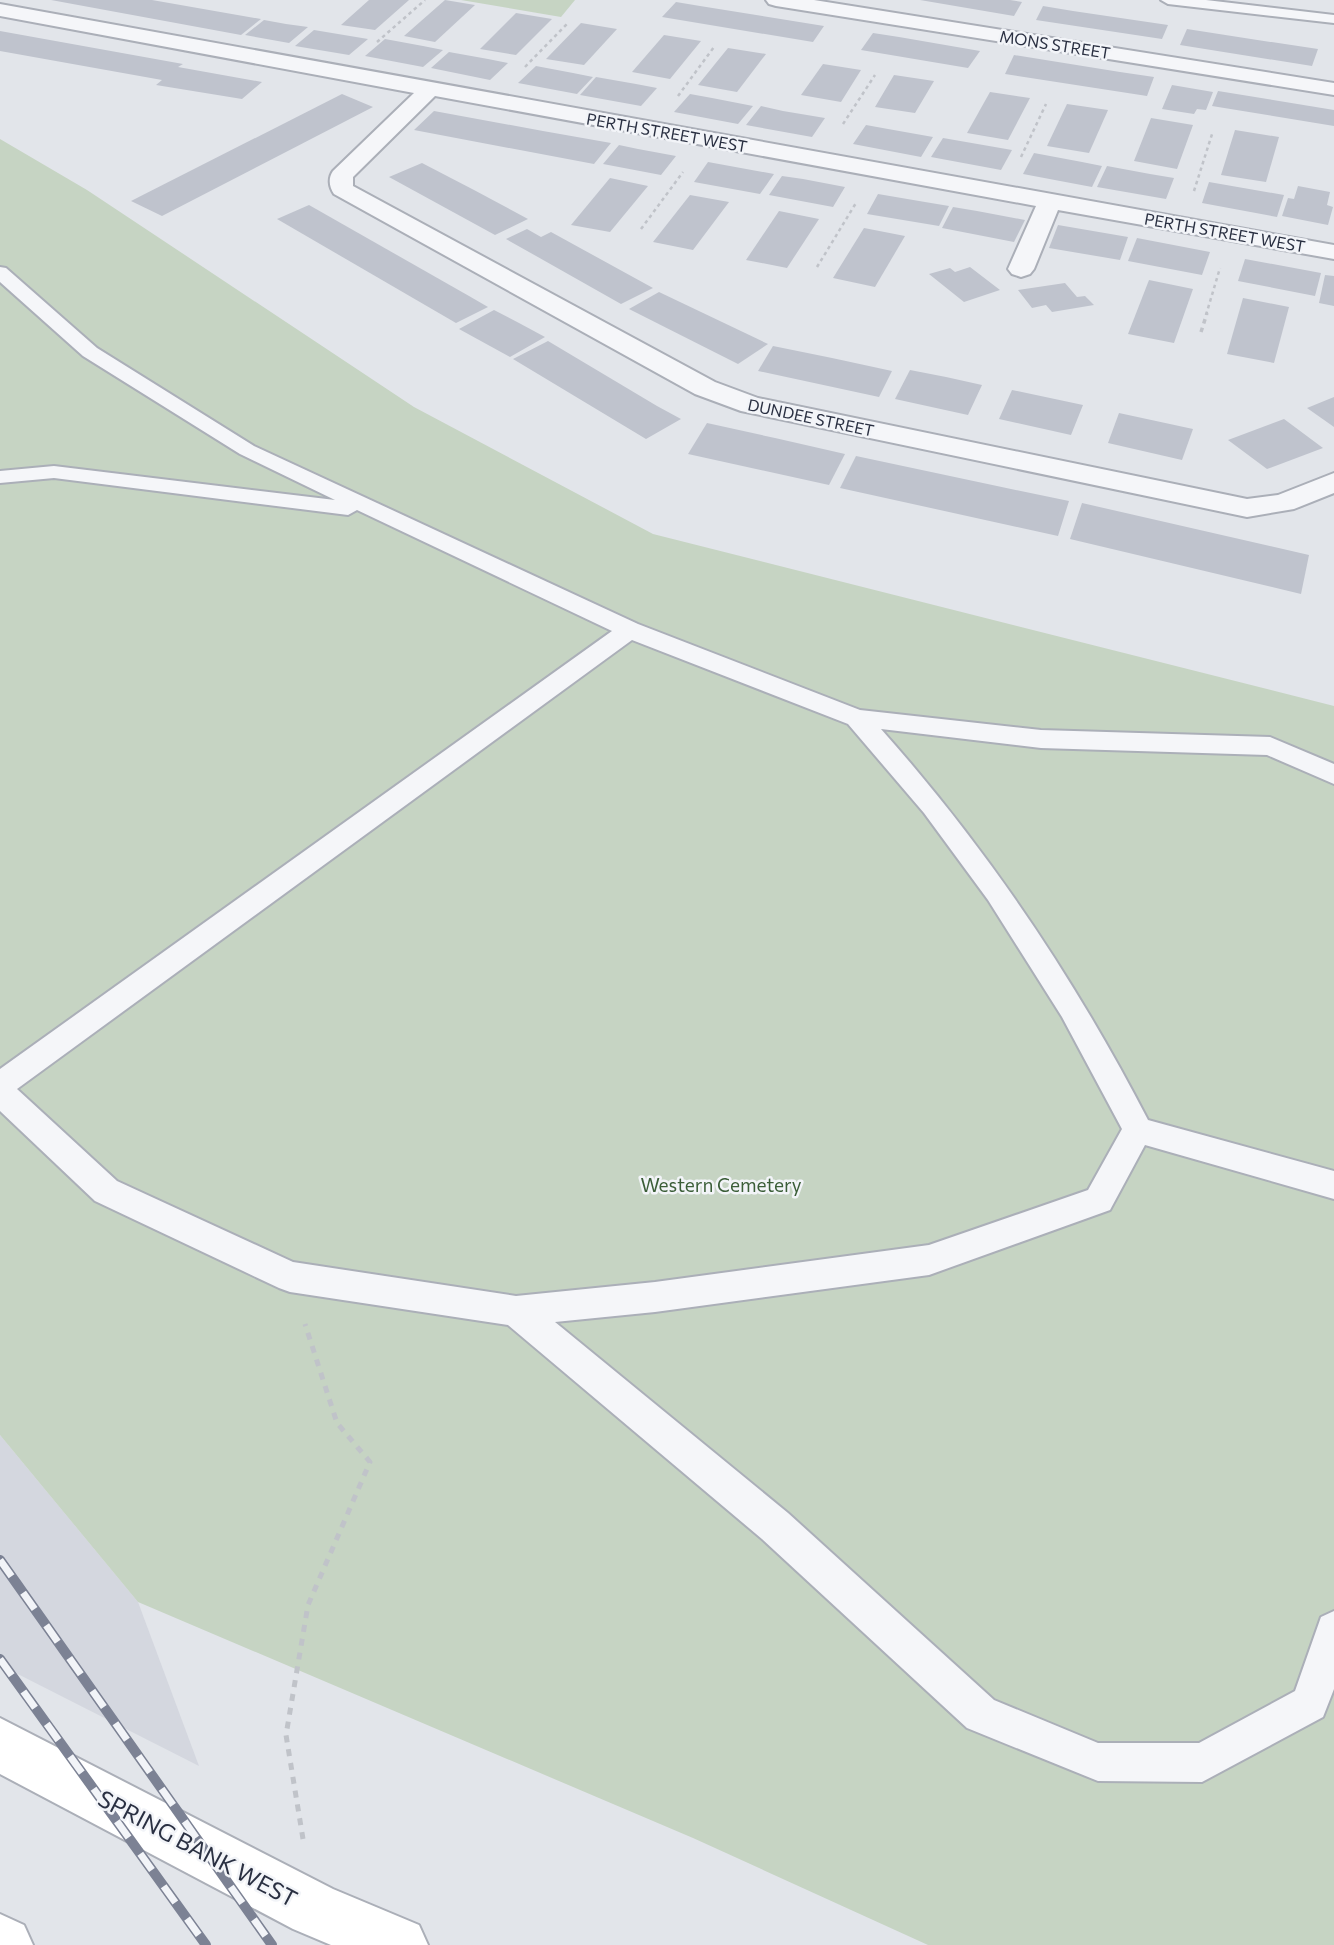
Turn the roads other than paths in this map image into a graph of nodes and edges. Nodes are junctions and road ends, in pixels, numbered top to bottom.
1 (776, 0) edge
2 (1168, 0) edge
3 (0, 10) edge
4 (1334, 19) edge
5 (431, 89) junction
6 (1334, 89) edge
7 (1050, 200) junction
8 (1334, 251) edge
9 (1021, 269) dead end
10 (0, 272) edge
11 (0, 477) edge
12 (1334, 482) edge
13 (375, 511) junction
14 (630, 630) junction
15 (857, 718) junction
16 (1334, 775) edge
17 (0, 1084) edge
18 (0, 1092) edge
19 (1138, 1130) junction
20 (1334, 1185) edge
21 (516, 1311) junction
22 (1334, 1630) edge
23 (0, 1745) edge
24 (399, 1945) edge

1 - 6 street, MONS STREET
2 - 4 lane
3 - 5 street, PERTH STREET WEST
5 - 7 street, PERTH STREET WEST
5 - 12 street, DUNDEE STREET
7 - 8 street, PERTH STREET WEST
7 - 9 street
10 - 13 lane
11 - 13 lane
13 - 14 lane
14 - 15 lane
14 - 17 lane
15 - 16 lane
15 - 19 lane
18 - 21 lane
19 - 20 lane
19 - 21 lane
21 - 22 lane
23 - 24 street, SPRING BANK WEST

